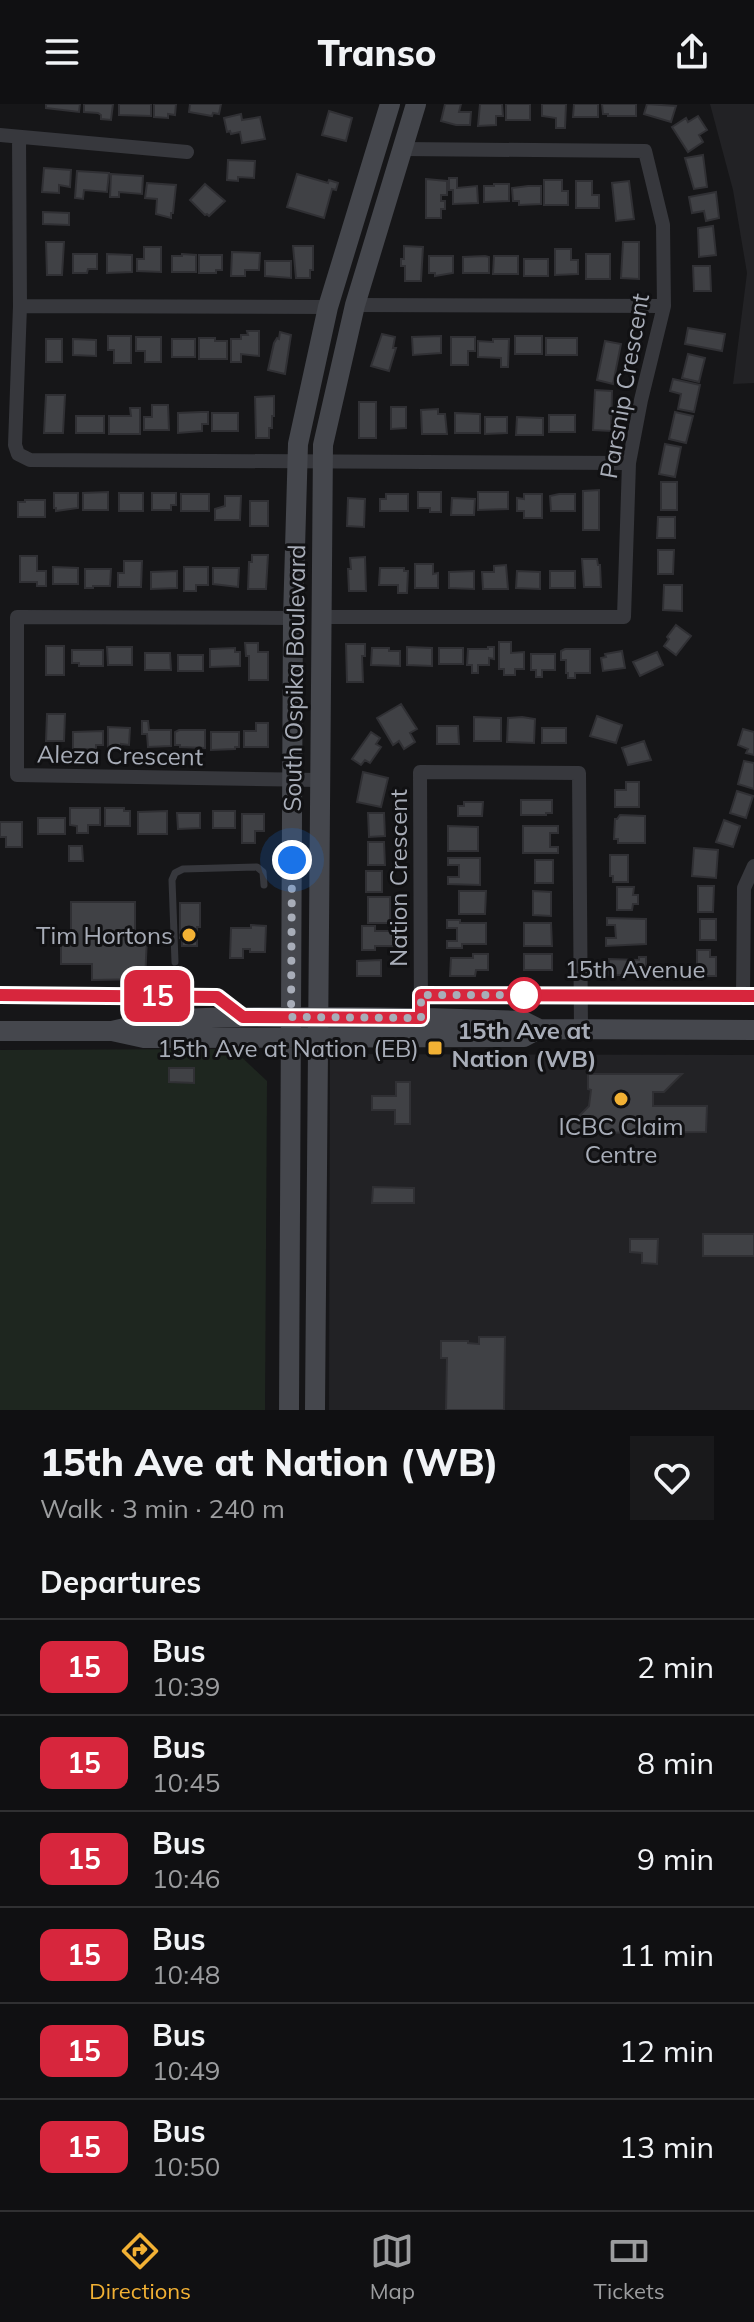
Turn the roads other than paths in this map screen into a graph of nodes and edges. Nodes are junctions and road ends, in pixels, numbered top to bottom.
1 (390, 104) edge
2 (416, 104) edge
3 (0, 135) edge
4 (19, 137) junction
5 (403, 149) junction
6 (187, 152) dead end
7 (355, 305) junction
8 (20, 306) junction
9 (664, 306) junction
10 (328, 307) junction
11 (298, 461) junction
12 (322, 462) junction
13 (629, 463) junction
14 (320, 617) junction
15 (293, 618) junction
16 (292, 780) junction
17 (319, 780) junction
18 (754, 866) edge
19 (264, 885) dead end
20 (175, 962) dead end
21 (0, 995) edge
22 (421, 995) junction
23 (581, 995) junction
24 (748, 996) edge
25 (243, 1017) junction
26 (291, 1017) junction
27 (317, 1017) junction
28 (421, 1018) junction
29 (539, 1029) junction
30 (581, 1030) junction
31 (754, 1030) edge
32 (0, 1031) edge
33 (112, 1031) junction
34 (291, 1038) junction
35 (317, 1038) junction
36 (289, 1410) edge
37 (315, 1410) edge

1 - 10 main road, South Ospika Boulevard
2 - 5 main road, South Ospika Boulevard
3 - 4 street
4 - 6 street
4 - 8 street
5 - 7 main road, South Ospika Boulevard
5 - 9 street, Parsnip Crescent
7 - 9 street
7 - 12 main road, South Ospika Boulevard
8 - 10 street
8 - 11 street
9 - 13 street, Parsnip Crescent
10 - 11 main road, South Ospika Boulevard
11 - 12 street
11 - 15 main road, South Ospika Boulevard
12 - 13 street
12 - 14 main road, South Ospika Boulevard
13 - 14 street, Parsnip Crescent
14 - 17 main road, South Ospika Boulevard
15 - 16 main road, South Ospika Boulevard
15 - 16 street, Aleza Crescent
16 - 17 street, Aleza Crescent
16 - 26 main road, South Ospika Boulevard
17 - 27 main road, South Ospika Boulevard
18 - 24 street
19 - 20 lane
21 - 25 street
22 - 23 street, 15th Avenue
22 - 23 street, Nation Crescent
22 - 28 street, Nation Crescent
23 - 24 street, 15th Avenue
23 - 30 street, Nation Crescent
25 - 26 main road
25 - 33 main road
26 - 27 main road
26 - 34 main road, South Ospika Boulevard
27 - 28 main road
27 - 35 main road, South Ospika Boulevard
28 - 29 main road
29 - 30 main road
29 - 35 main road
30 - 31 main road
32 - 33 main road
33 - 34 main road
34 - 35 main road
34 - 36 main road, South Ospika Boulevard
35 - 37 main road, South Ospika Boulevard

